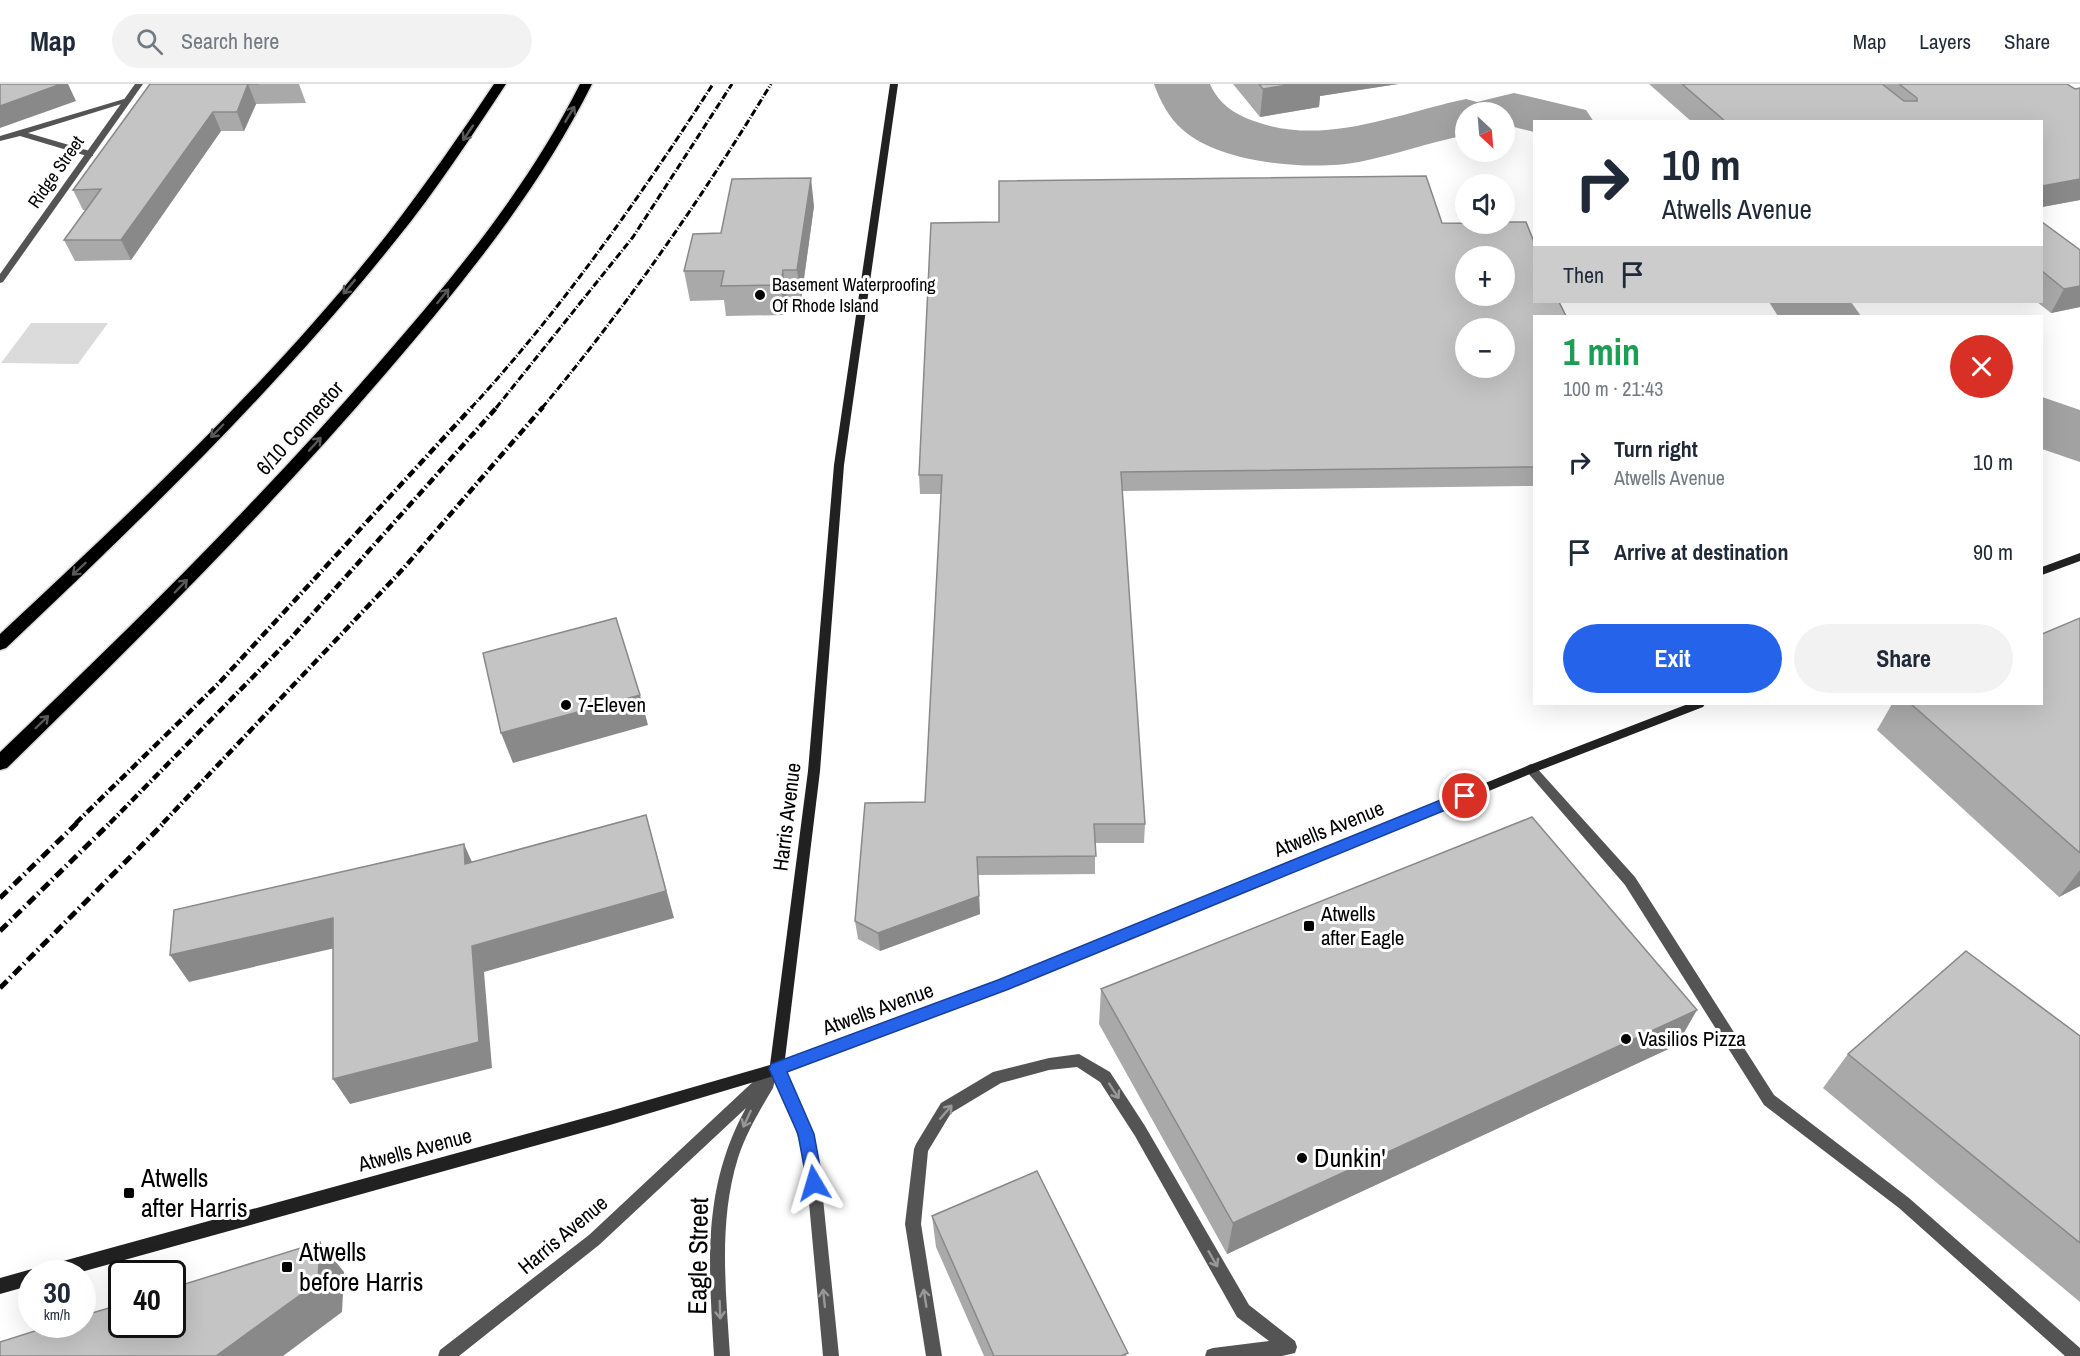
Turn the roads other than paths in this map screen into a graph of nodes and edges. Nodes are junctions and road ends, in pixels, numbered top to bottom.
1 (139, 84) edge
2 (500, 84) edge
3 (586, 84) edge
4 (886, 84) edge
5 (894, 84) edge
6 (127, 101) junction
7 (18, 133) junction
8 (889, 134) junction
9 (0, 139) edge
10 (90, 154) junction
11 (0, 280) edge
12 (2080, 557) edge
13 (2043, 571) edge
14 (0, 644) edge
15 (1696, 705) edge
16 (0, 763) edge
17 (1531, 769) junction
18 (777, 1069) junction
19 (96, 1260) edge
20 (18, 1281) edge
21 (0, 1286) edge
22 (446, 1356) edge
23 (722, 1356) edge
24 (831, 1356) edge
25 (934, 1356) edge
26 (1213, 1356) edge
27 (2077, 1356) edge

1 - 6 street, Ridge Street
2 -> 14 highway
16 -> 3 highway, 6/10 Connector
4 - 8 main road, Harris Avenue
5 - 8 main road, Harris Avenue
6 - 7 street
6 - 10 street, Ridge Street
7 - 9 street
7 - 10 street
8 - 18 main road, Harris Avenue
10 - 11 street, Ridge Street
12 - 13 main road
15 - 17 main road, Atwells Avenue
17 - 18 main road, Atwells Avenue
17 - 27 street
18 - 19 main road, Atwells Avenue
18 - 22 street, Harris Avenue
18 -> 23 street, Eagle Street
24 -> 18 street
20 - 21 main road
25 -> 26 street

